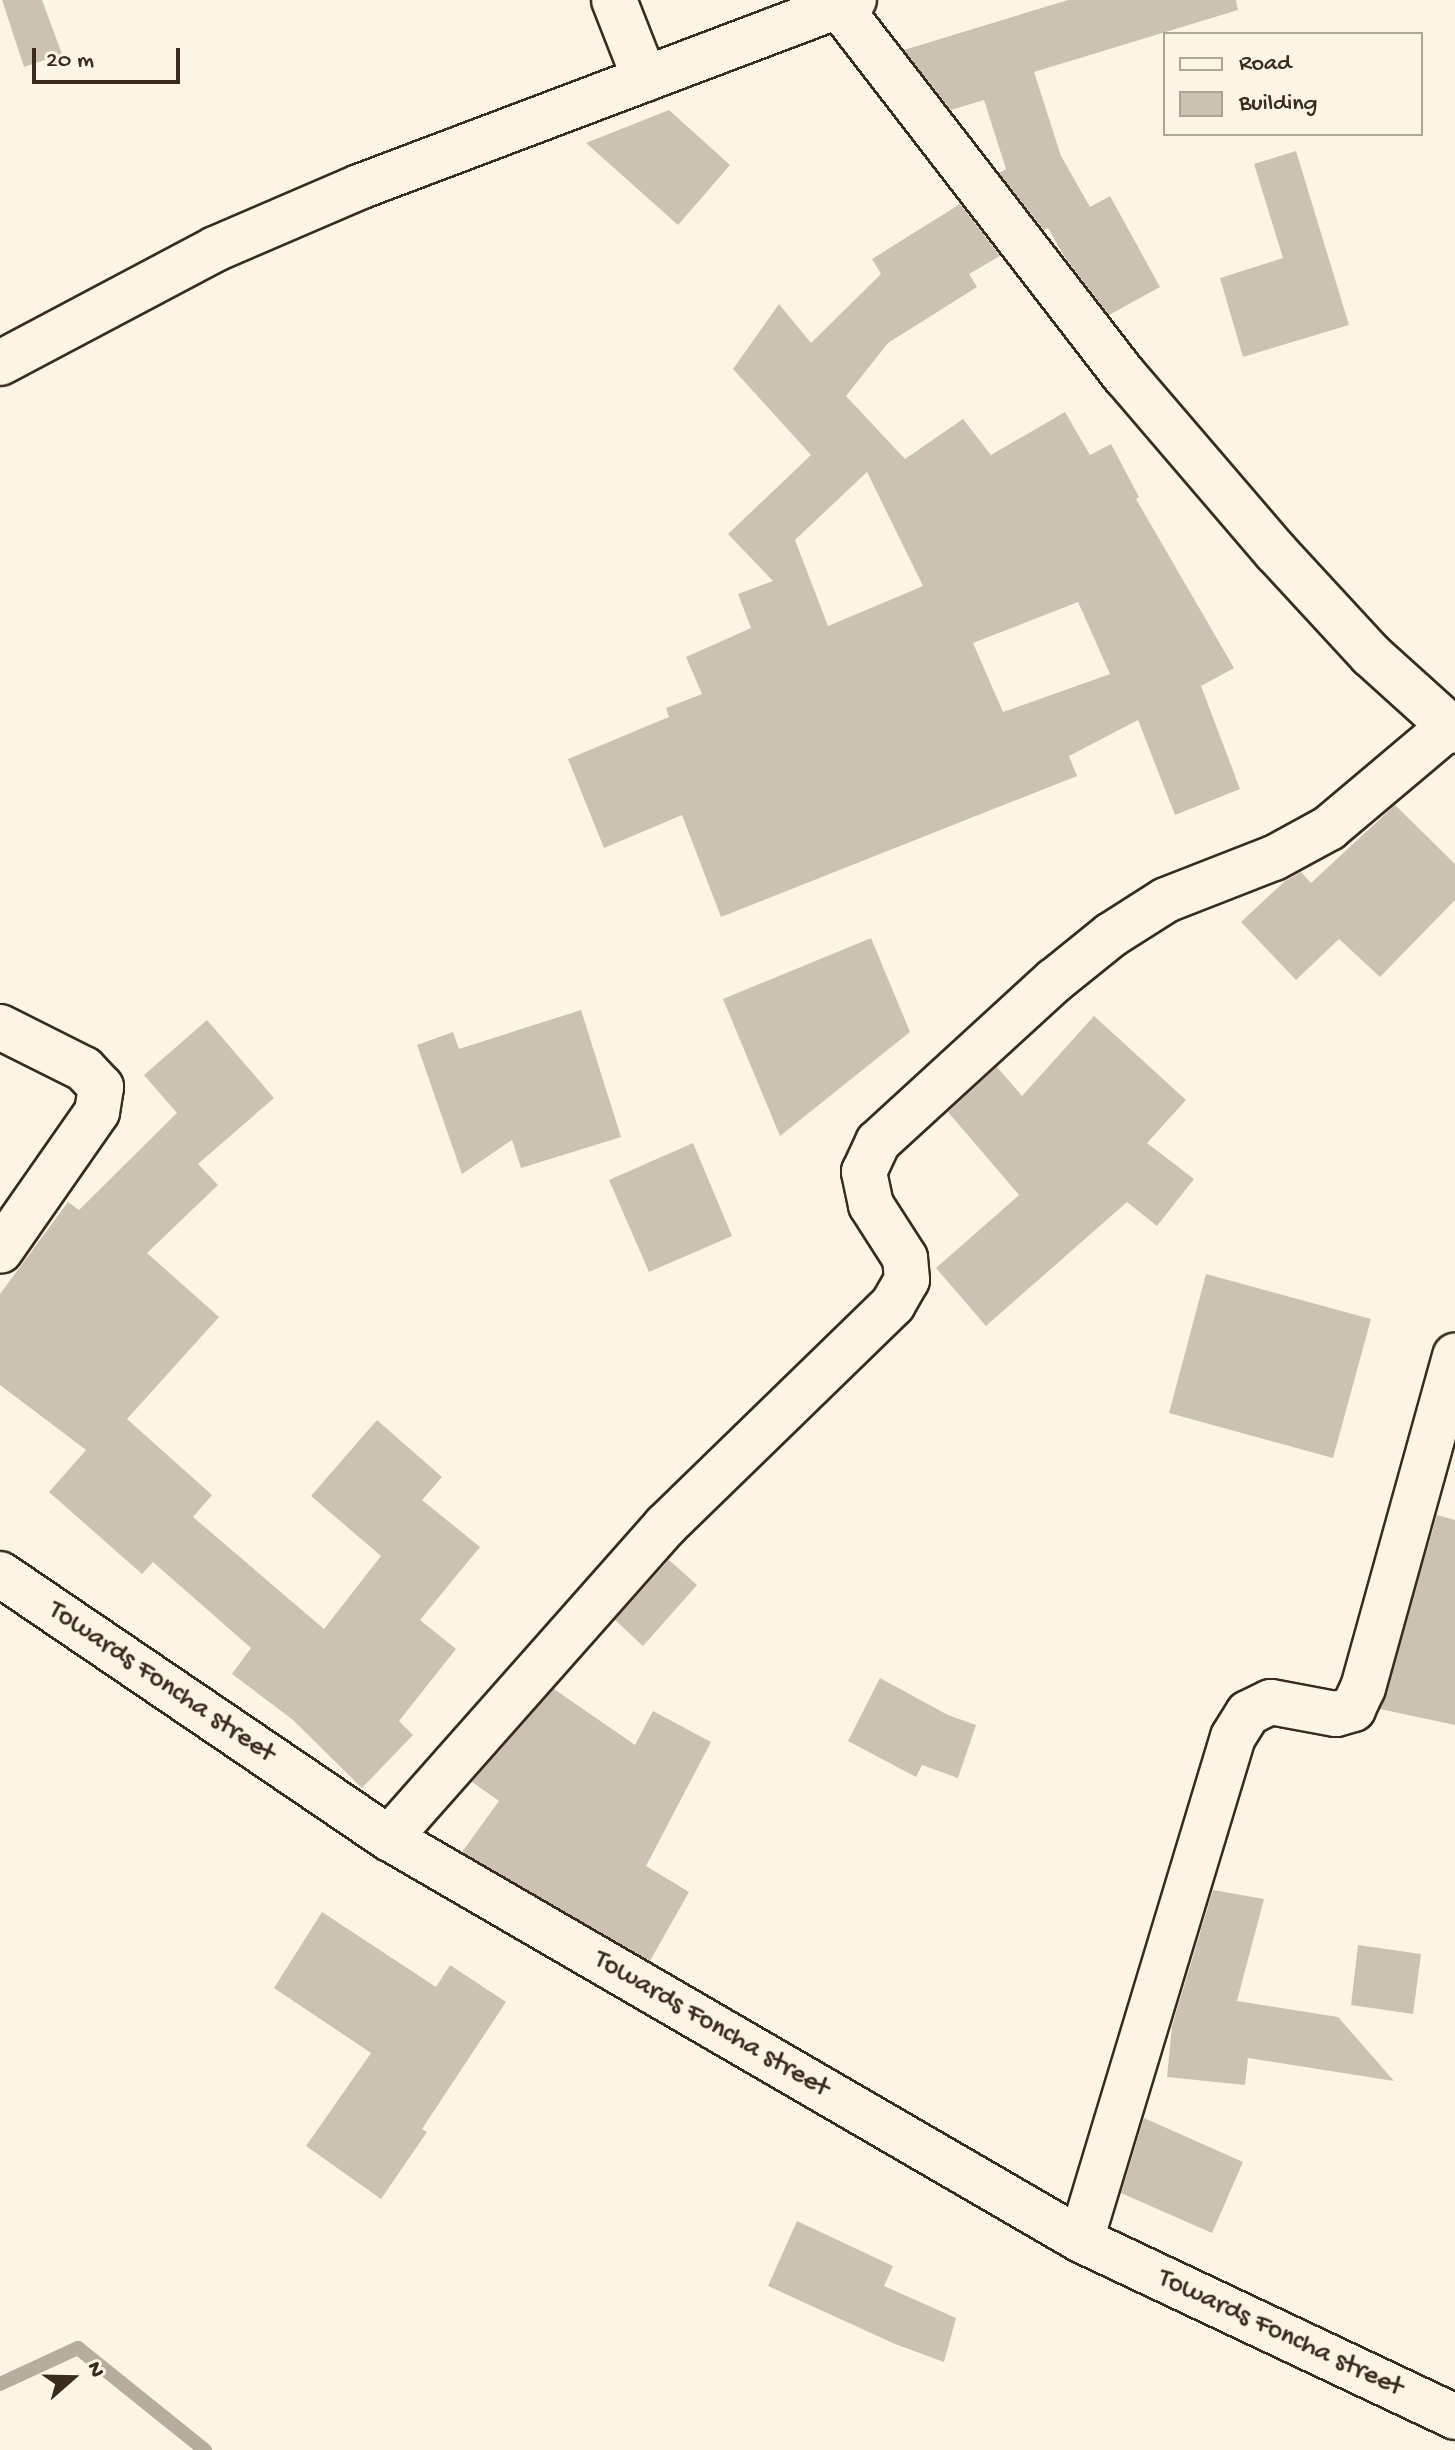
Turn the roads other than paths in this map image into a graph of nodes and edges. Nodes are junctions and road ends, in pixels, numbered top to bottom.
1 (614, 0) edge
2 (846, 3) edge
3 (645, 79) junction
4 (0, 363) edge
5 (1452, 729) edge
6 (0, 1027) edge
7 (0, 1251) edge
8 (1455, 1356) edge
9 (0, 1574) edge
10 (389, 1838) junction
11 (1081, 2240) junction
12 (1455, 2417) edge

1 - 3 street
2 - 3 street
2 - 5 street
3 - 4 street
5 - 10 street
6 - 7 street
8 - 11 street
9 - 10 street, Towards Foncha street
10 - 11 street, Towards Foncha street
11 - 12 street, Towards Foncha street

